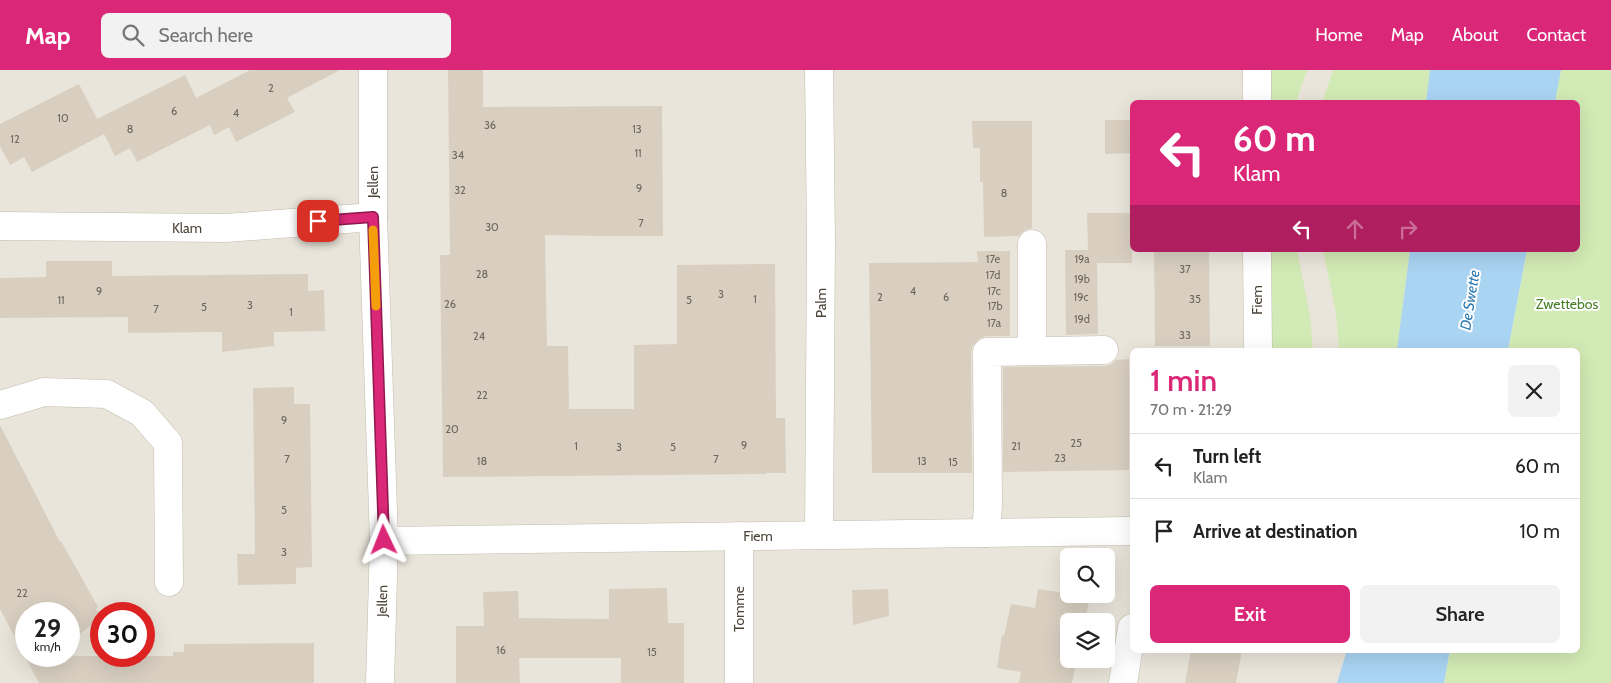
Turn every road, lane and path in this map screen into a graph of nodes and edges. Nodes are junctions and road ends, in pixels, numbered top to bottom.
1 (373, 70) edge
2 (819, 70) edge
3 (1257, 70) edge
4 (1257, 100) edge
5 (373, 217) junction
6 (0, 226) edge
7 (1032, 244) dead end
8 (1257, 252) edge
9 (1258, 348) edge
10 (1104, 350) dead end
11 (1032, 352) junction
12 (0, 405) edge
13 (1130, 531) edge
14 (986, 533) junction
15 (818, 535) junction
16 (738, 536) junction
17 (384, 540) junction
18 (169, 582) dead end
19 (1130, 640) edge
20 (380, 683) edge
21 (738, 683) edge
22 (1123, 683) edge

1 - 5 street, Jellen
2 - 15 street, Palm
3 - 4 street
5 - 6 street, Klam
5 - 17 street, Jellen
7 - 11 street
8 - 9 street, Fiem
10 - 11 street
11 - 14 street
12 - 18 street
13 - 14 street, Fiem
14 - 15 street, Fiem
15 - 16 street, Fiem
16 - 17 street, Fiem
16 - 21 street, Tomme
17 - 20 street, Jellen
19 - 22 street

